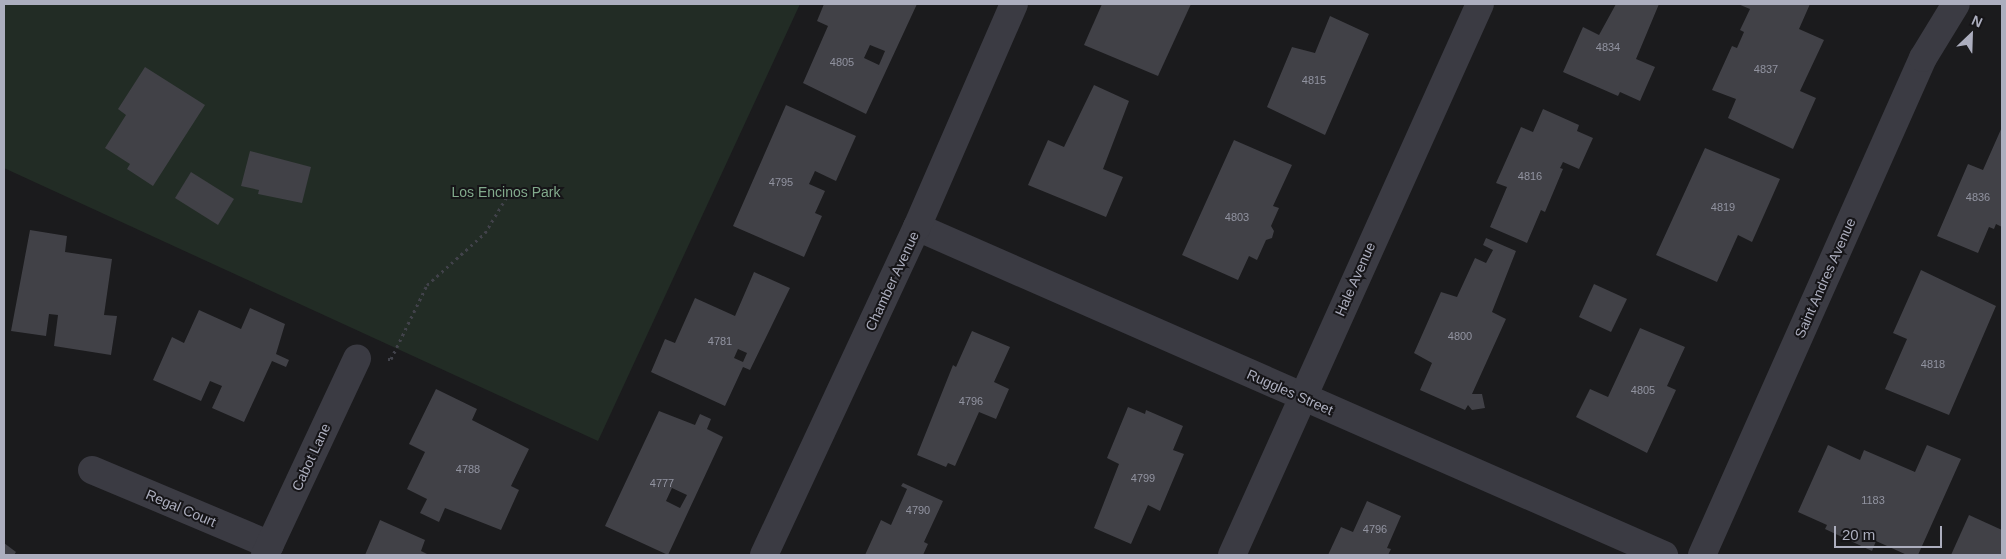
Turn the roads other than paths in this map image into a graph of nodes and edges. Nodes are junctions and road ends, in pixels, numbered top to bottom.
1 (1014, 4) edge
2 (1480, 4) edge
3 (1956, 4) edge
4 (916, 227) junction
5 (357, 359) road end
6 (1301, 397) junction
7 (92, 470) dead end
8 (267, 550) edge
9 (764, 555) edge
10 (1232, 555) edge
11 (1664, 555) edge
12 (1702, 555) edge

1 - 4 street, Chamber Avenue
2 - 6 street, Hale Avenue
3 - 12 street, Saint Andres Avenue
4 - 6 street, Ruggles Street
4 - 9 street, Chamber Avenue
5 - 8 street, Cabot Lane
6 - 10 street, Hale Avenue
6 - 11 street, Ruggles Street
7 - 8 street, Regal Court

